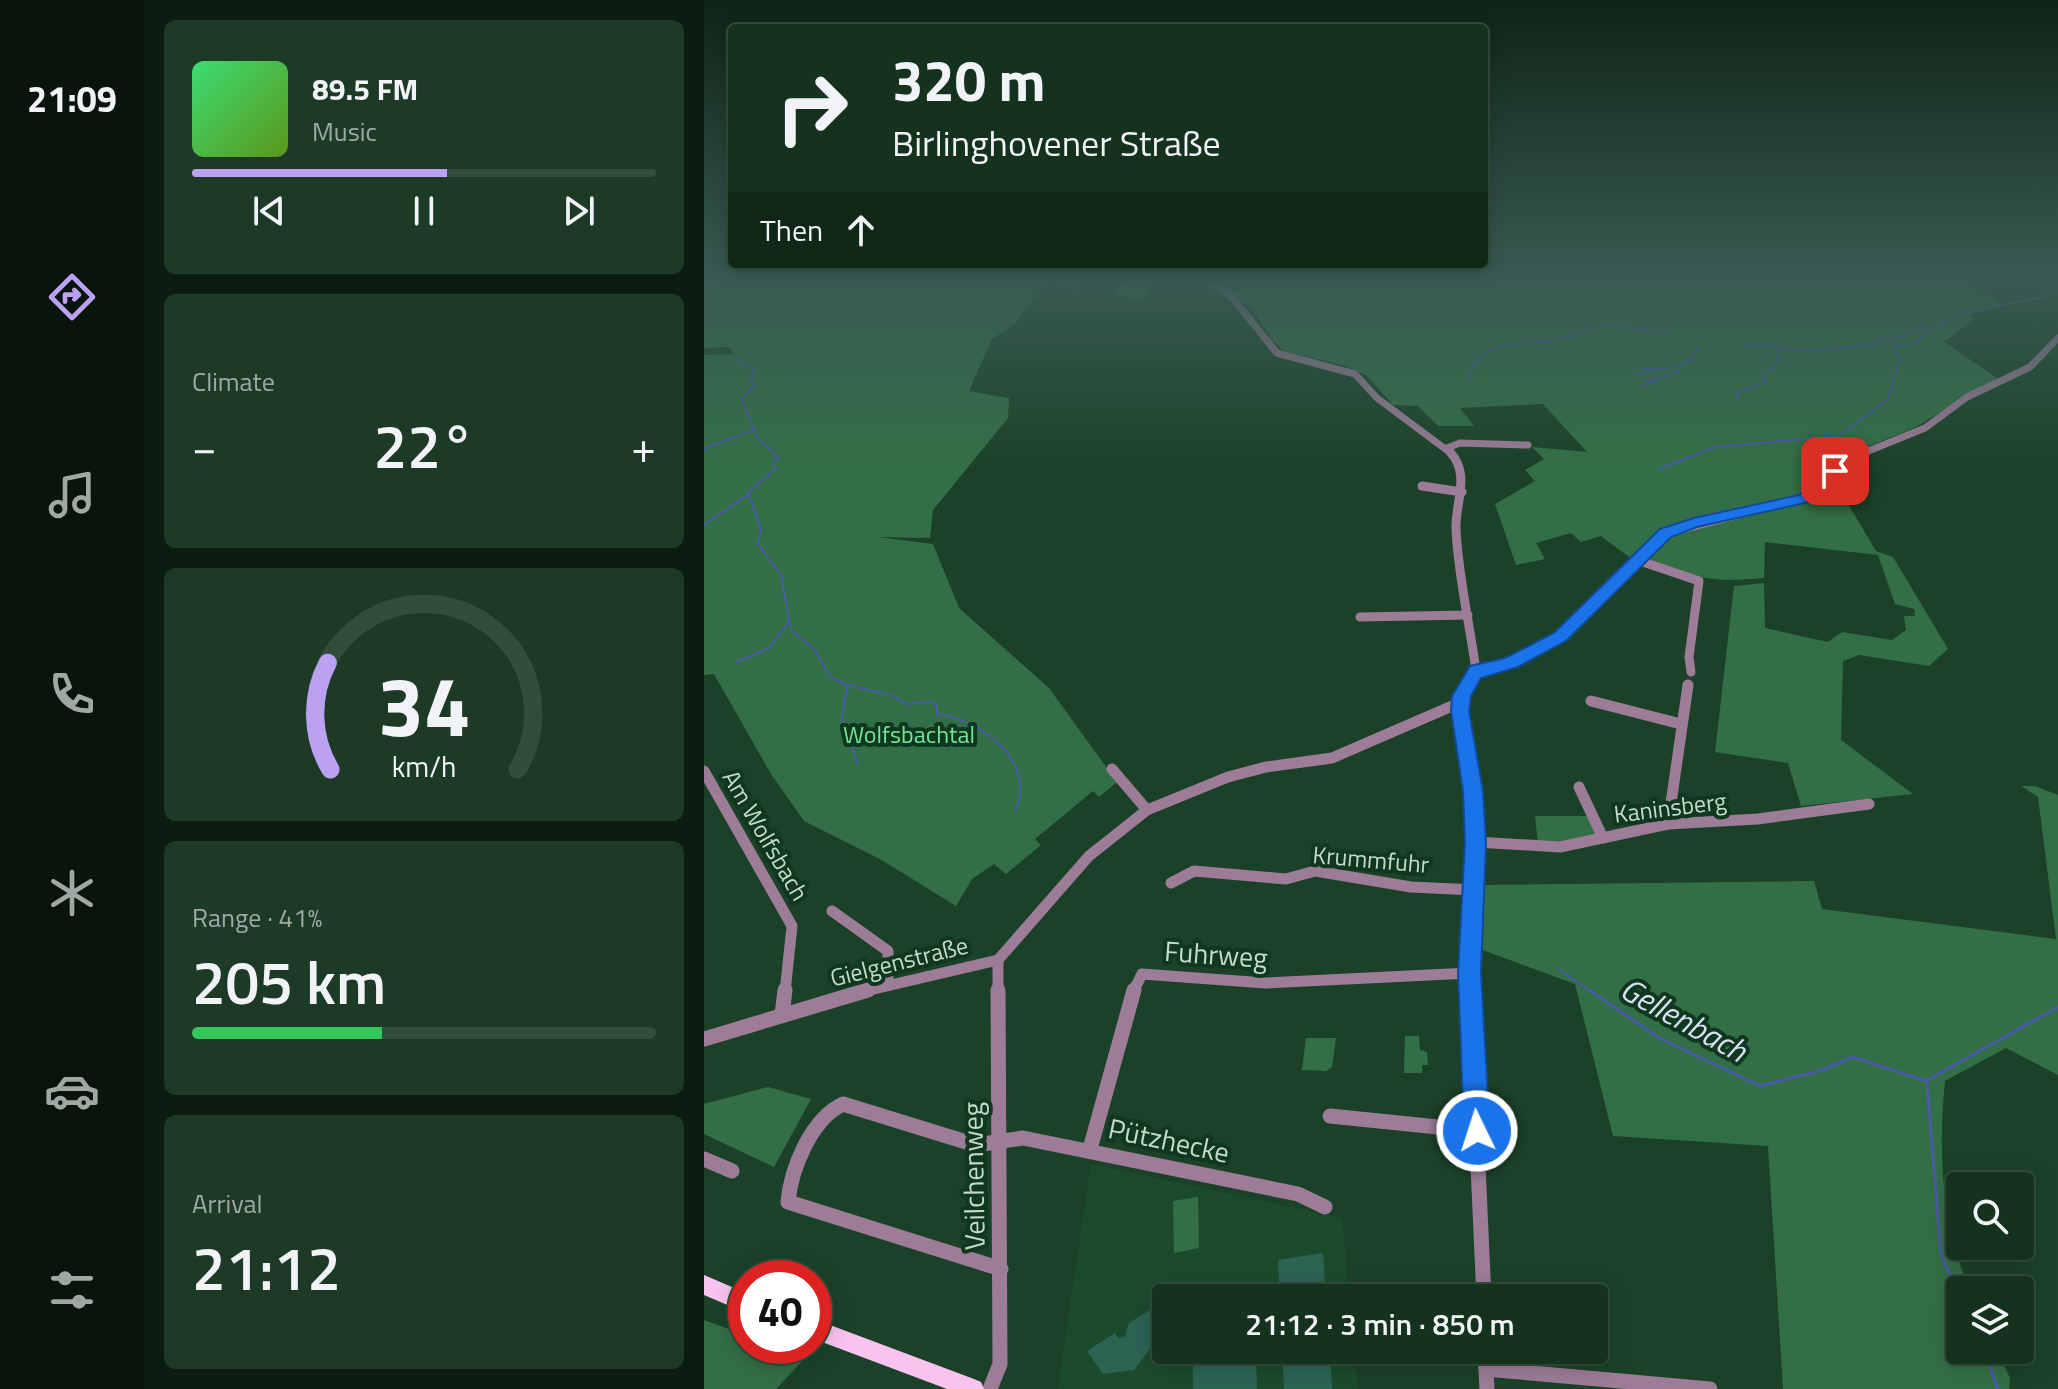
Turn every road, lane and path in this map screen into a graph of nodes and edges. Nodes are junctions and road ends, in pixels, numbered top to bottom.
1 (1266, 339) edge
2 (2057, 339) edge
3 (1528, 445) dead end
4 (1447, 448) junction
5 (1422, 486) dead end
6 (1462, 492) junction
7 (1638, 559) junction
8 (1468, 615) junction
9 (1360, 617) dead end
10 (1476, 671) junction
11 (1691, 672) dead end
12 (1688, 685) dead end
13 (1591, 701) dead end
14 (1459, 703) junction
15 (1681, 724) junction
16 (1112, 769) dead end
17 (704, 771) edge
18 (1579, 787) dead end
19 (1869, 804) dead end
20 (1147, 810) junction
21 (1668, 824) junction
22 (1603, 838) junction
23 (1476, 842) junction
24 (1171, 883) dead end
25 (1475, 890) junction
26 (832, 911) dead end
27 (998, 960) junction
28 (1470, 973) junction
29 (888, 984) junction
30 (782, 1015) junction
31 (704, 1039) edge
32 (1330, 1116) dead end
33 (1477, 1131) junction
34 (999, 1139) junction
35 (1090, 1149) junction
36 (704, 1159) edge
37 (732, 1171) dead end
38 (1325, 1207) dead end
39 (1001, 1269) junction
40 (1483, 1284) edge
41 (704, 1285) edge
42 (728, 1295) edge
43 (832, 1336) edge
44 (1486, 1364) edge
45 (1486, 1369) junction
46 (974, 1389) edge
47 (990, 1389) edge
48 (1487, 1389) edge
49 (1710, 1389) edge

1 - 4 street
2 - 7 street
3 - 4 street
4 - 6 street
5 - 6 street
6 - 8 street
7 - 10 street
7 - 11 street
8 - 9 street
8 - 10 street
10 - 14 street
12 - 15 street
13 - 15 street
14 - 20 street, Gielgenstraße
14 - 23 street
15 - 21 street
16 - 20 street
17 - 30 street, Am Wolfsbach
18 - 22 street
19 - 21 street, Kaninsberg
20 - 27 street, Gielgenstraße
21 - 22 street, Kaninsberg
22 - 23 street, Kaninsberg
23 - 25 street
24 - 25 street, Krummfuhr
25 - 28 street
26 - 29 street
27 - 29 street, Gielgenstraße
27 - 34 street, Veilchenweg
28 - 33 street
28 - 35 street, Fuhrweg
29 - 30 street, Gielgenstraße
30 - 31 street, Gielgenstraße
32 - 33 street
33 - 40 street
34 - 35 street, Pützhecke
34 - 39 street, Veilchenweg
34 - 39 street, Pützhecke
35 - 38 street, Pützhecke
36 - 37 street
39 - 47 street, Veilchenweg
41 - 42 main road
43 - 46 main road
44 - 45 street
45 - 48 street
45 - 49 street

